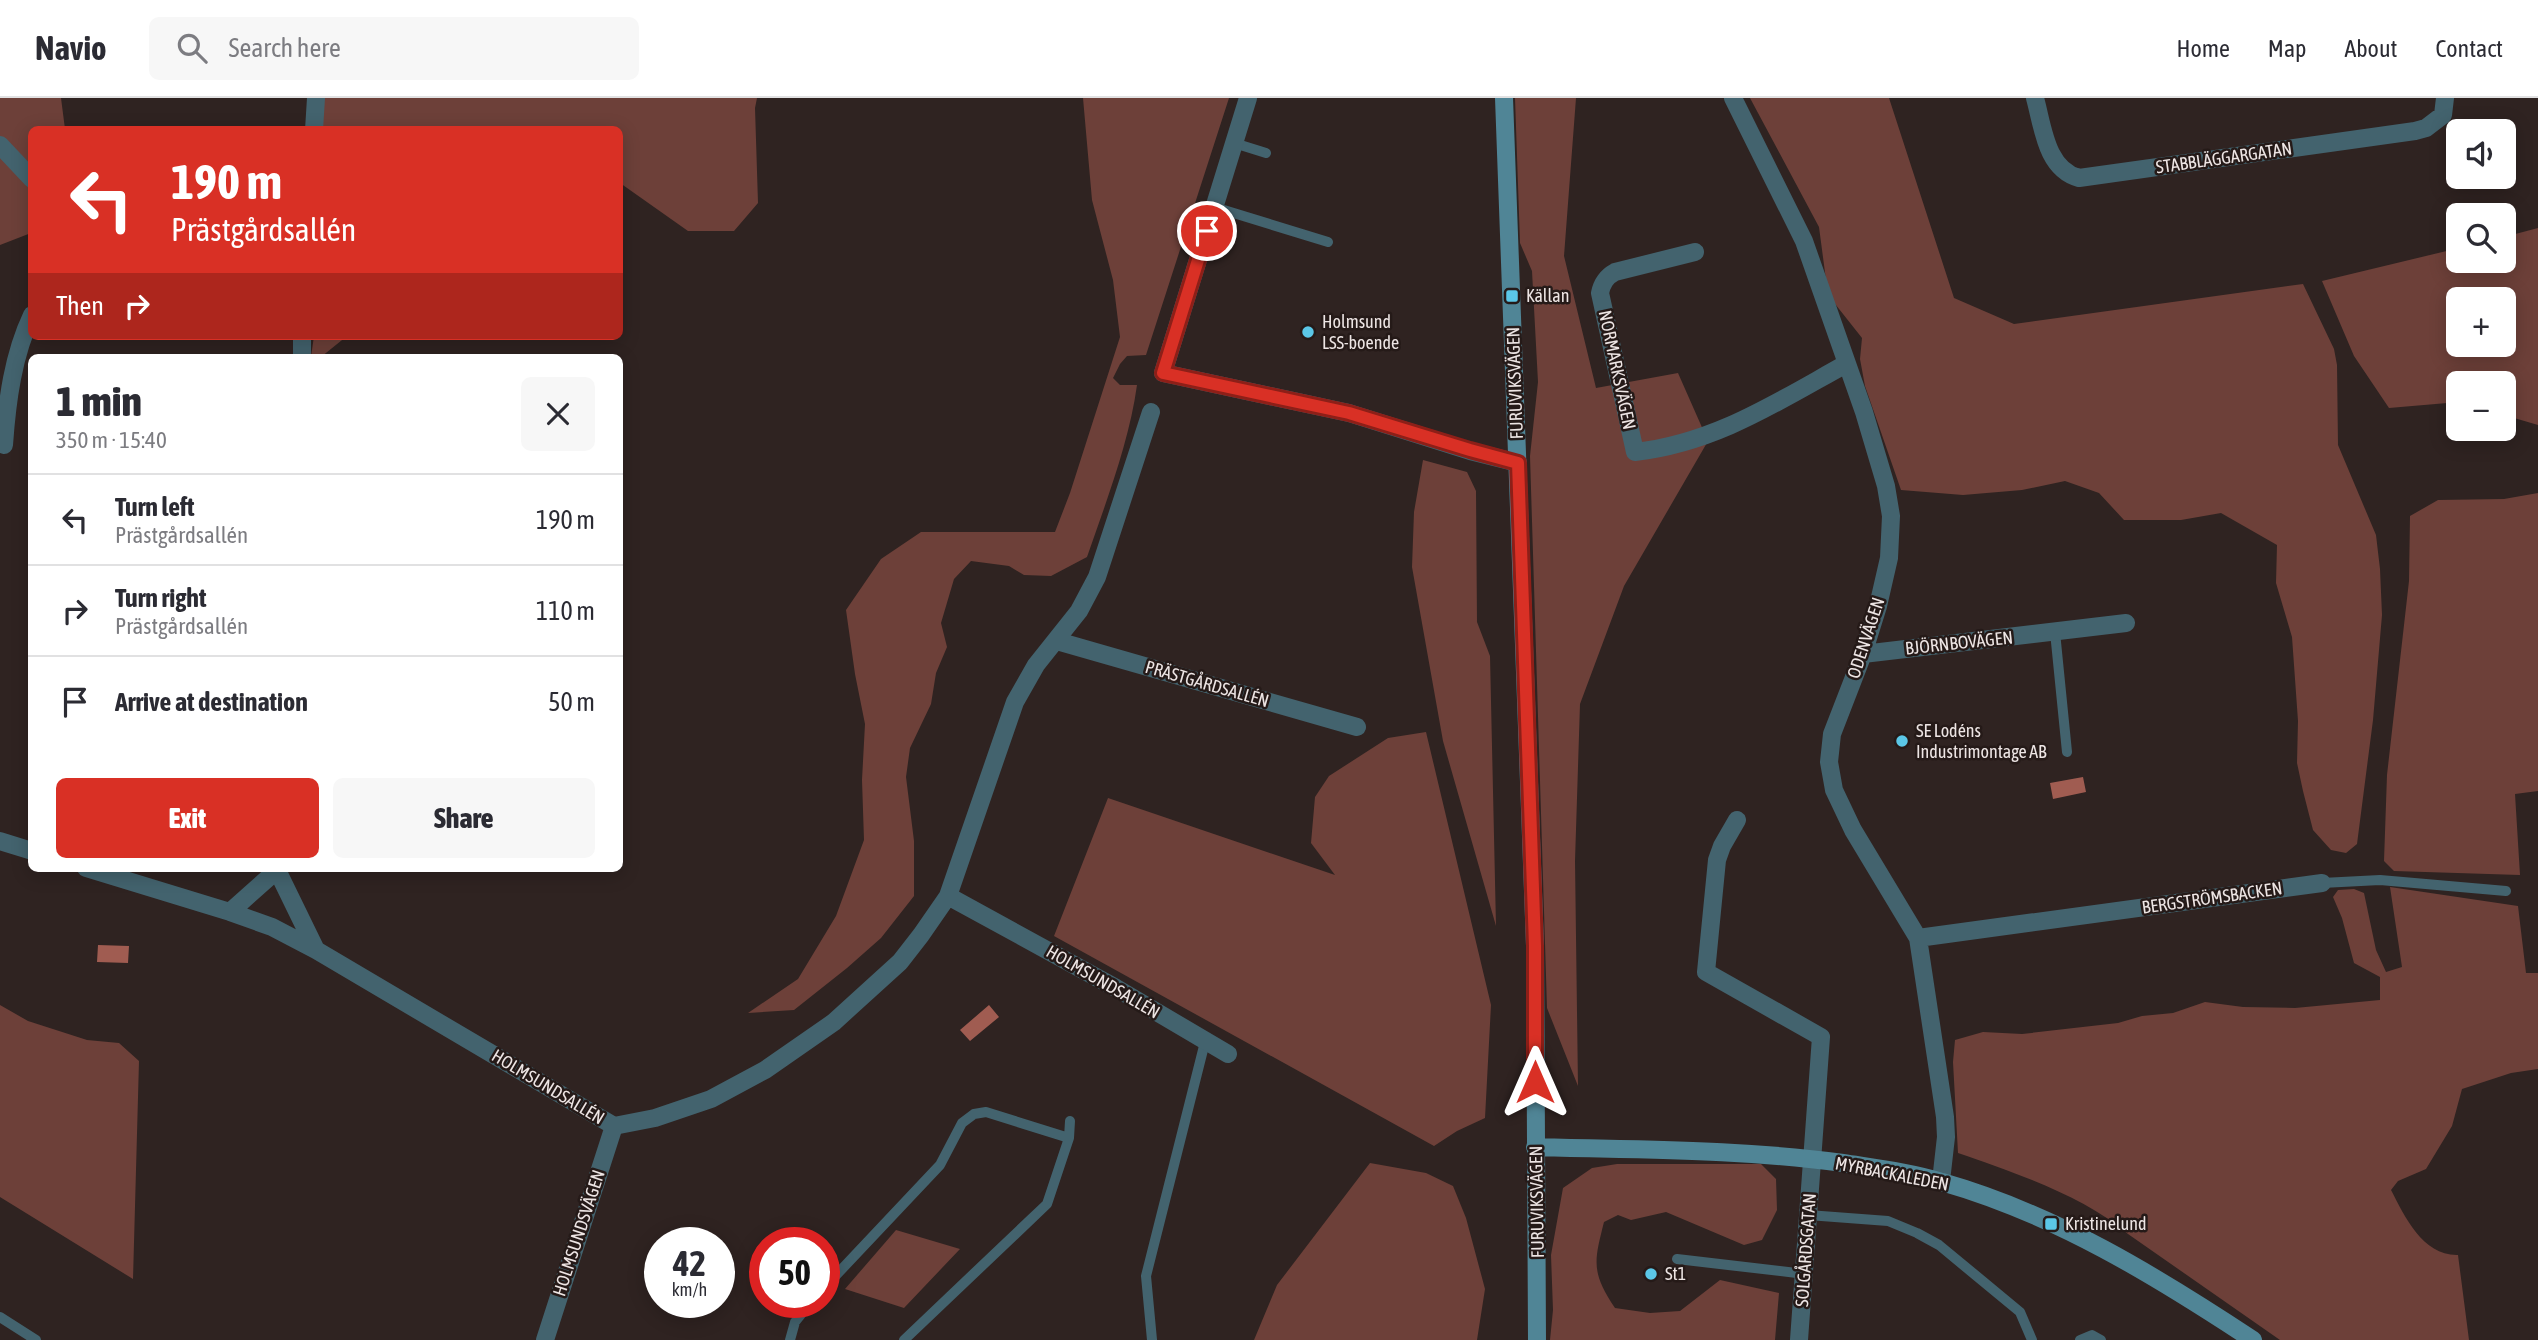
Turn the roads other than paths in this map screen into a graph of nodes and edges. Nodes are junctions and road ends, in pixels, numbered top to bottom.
1 (316, 98) edge
2 (1248, 98) edge
3 (1504, 98) edge
4 (1733, 98) edge
5 (2035, 98) edge
6 (2445, 98) edge
7 (314, 126) edge
8 (1234, 143) junction
9 (0, 145) edge
10 (1266, 153) dead end
11 (28, 175) edge
12 (1214, 207) junction
13 (1328, 242) dead end
14 (1695, 252) dead end
15 (28, 327) edge
16 (1846, 365) junction
17 (1151, 412) dead end
18 (3, 413) edge
19 (4, 445) dead end
20 (1518, 463) junction
21 (2126, 623) dead end
22 (2055, 632) junction
23 (1057, 640) junction
24 (1863, 654) junction
25 (1357, 727) dead end
26 (2067, 752) dead end
27 (1737, 820) dead end
28 (0, 841) edge
29 (28, 850) edge
30 (99, 872) edge
31 (274, 872) edge
32 (278, 872) edge
33 (2322, 883) joint
34 (2506, 891) dead end
35 (948, 896) junction
36 (230, 912) junction
37 (1918, 938) junction
38 (316, 950) junction
39 (1205, 1042) junction
40 (1228, 1054) dead end
41 (1070, 1121) dead end
42 (614, 1126) junction
43 (1069, 1138) junction
44 (1535, 1147) junction
45 (1814, 1159) junction
46 (1941, 1181) junction
47 (1808, 1215) junction
48 (1677, 1259) dead end
49 (840, 1271) edge
50 (1805, 1274) junction
51 (0, 1317) edge
52 (798, 1318) edge
53 (36, 1340) edge
54 (545, 1340) edge
55 (790, 1340) edge
56 (904, 1340) edge
57 (1152, 1340) edge
58 (1537, 1340) edge
59 (1800, 1340) edge
60 (2032, 1340) edge
61 (2080, 1340) edge
62 (2101, 1340) edge
63 (2253, 1340) edge

1 - 7 street
2 - 8 street
3 - 20 main road, FURUVIKSVÄGEN
4 - 16 street, ODENVÄGEN
5 - 6 street, STABBLÄGGARGATAN
8 - 10 lane
8 - 12 street
9 - 11 street
12 - 13 lane
12 - 20 street
14 - 16 street, NORMARKSVÄGEN
15 - 18 street
16 - 24 street, ODENVÄGEN
17 - 23 street
18 - 19 street
20 - 44 main road, FURUVIKSVÄGEN
21 - 22 street, BJÖRNBOVÄGEN
22 - 24 street, BJÖRNBOVÄGEN
22 - 26 lane
23 - 25 street, PRÄSTGÅRDSALLÉN
23 - 35 street
24 - 37 street, ODENVÄGEN
27 - 45 street, SOLGÅRDSGATAN
28 - 29 street
30 - 36 street, HOLMSUNDSALLÉN
31 - 36 street
32 - 38 street
33 - 34 lane, BERGSTRÖMSBACKEN
33 - 37 street, BERGSTRÖMSBACKEN
35 - 39 street, HOLMSUNDSALLÉN
35 - 42 street, HOLMSUNDSALLÉN
36 - 38 street, HOLMSUNDSALLÉN
37 - 46 street, ODENVÄGEN
38 - 42 street, HOLMSUNDSALLÉN
39 - 40 street, HOLMSUNDSALLÉN
39 - 57 lane
41 - 43 lane
42 - 54 street, HOLMSUNDSVÄGEN
43 - 49 lane
43 - 56 lane
44 - 45 main road, MYRBACKALEDEN
44 - 58 main road, FURUVIKSVÄGEN
45 - 46 main road, MYRBACKALEDEN
45 - 47 street, SOLGÅRDSGATAN
46 - 63 main road, MYRBACKALEDEN
47 - 50 street, SOLGÅRDSGATAN
47 - 60 lane
48 - 50 lane
50 - 59 street, SOLGÅRDSGATAN
51 - 53 lane
52 - 55 lane
61 - 62 lane

